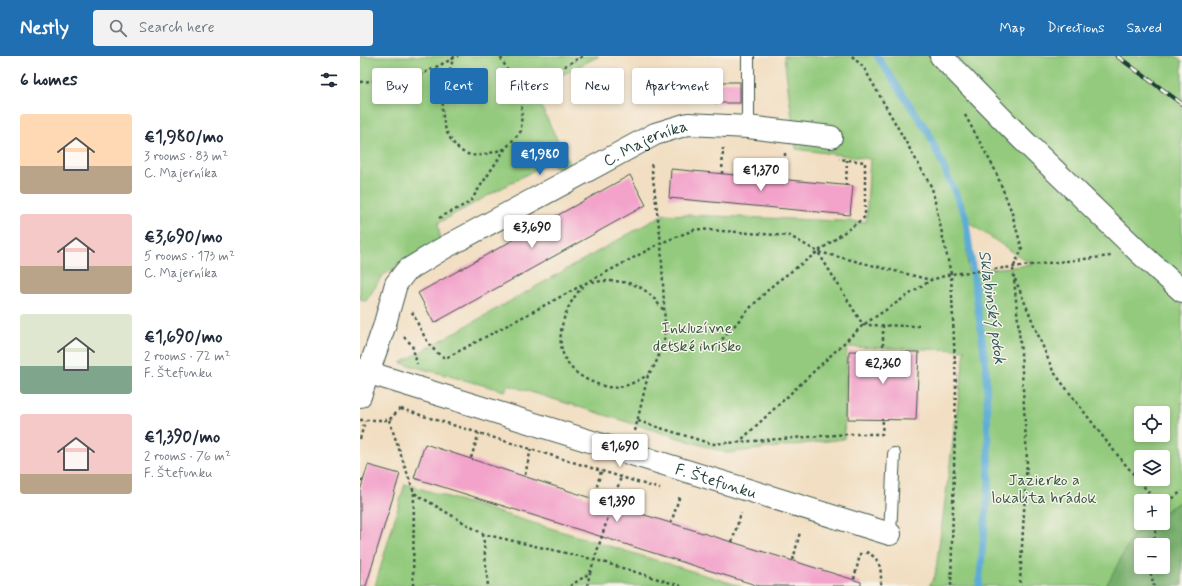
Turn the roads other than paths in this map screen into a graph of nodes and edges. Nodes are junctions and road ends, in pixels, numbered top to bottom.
1 (748, 56) edge
2 (941, 56) edge
3 (748, 127) junction
4 (831, 137) dead end
5 (1182, 291) edge
6 (364, 372) edge
7 (360, 396) edge
8 (894, 454) dead end
9 (890, 534) joint

1 - 3 lane
2 - 5 street
3 - 4 street, C. Majerníka
3 - 6 street, C. Majerníka
6 - 7 street, C. Majerníka
6 - 9 street, F. Štefunku
8 - 9 lane

